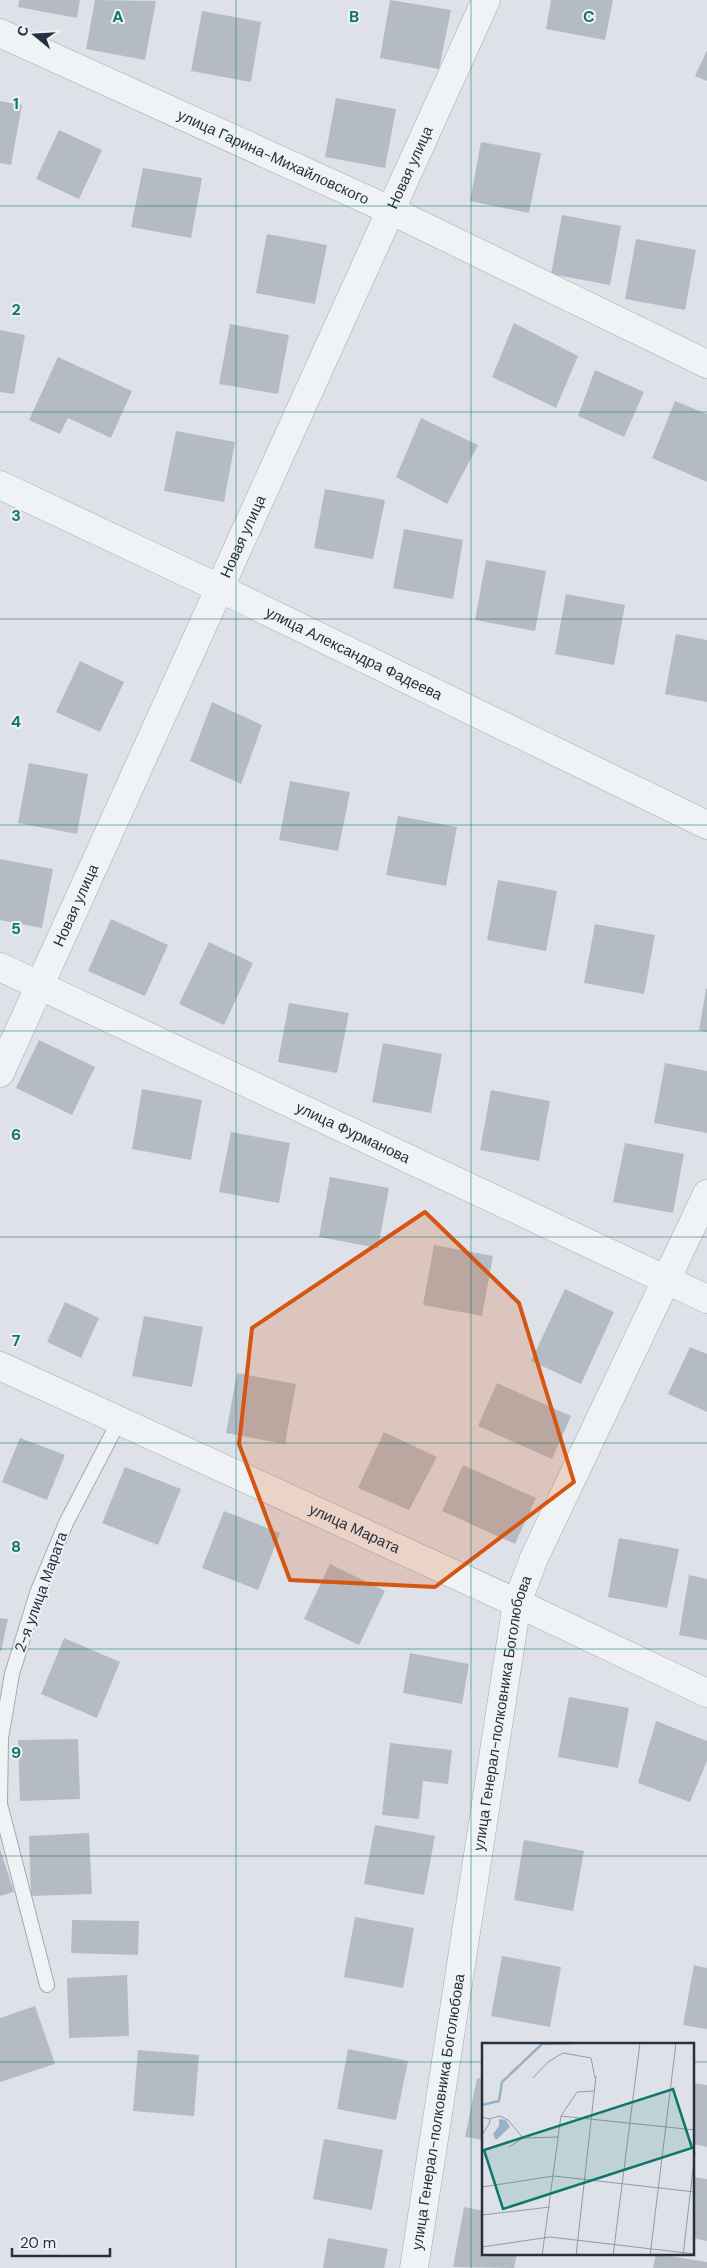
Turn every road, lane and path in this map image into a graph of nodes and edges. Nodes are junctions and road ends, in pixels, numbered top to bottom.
1 (486, 0) edge
2 (0, 33) edge
3 (392, 211) junction
4 (707, 364) edge
5 (0, 485) edge
6 (218, 588) junction
7 (707, 825) edge
8 (0, 967) edge
9 (39, 984) junction
10 (0, 1073) edge
11 (707, 1194) edge
12 (665, 1281) junction
13 (707, 1299) edge
14 (0, 1366) edge
15 (119, 1421) junction
16 (517, 1603) junction
17 (707, 1693) edge
18 (0, 1804) edge
19 (47, 1985) dead end
20 (414, 2268) edge

1 - 3 street, Новая улица
2 - 3 street, улица Гарина-Михайловского
3 - 4 street, улица Гарина-Михайловского
3 - 6 street, Новая улица
5 - 6 street, улица Александра Фадеева
6 - 7 street, улица Александра Фадеева
6 - 9 street, Новая улица
8 - 9 street, улица Фурманова
9 - 10 street, Новая улица
9 - 12 street, улица Фурманова
11 - 12 street, улица Генерал-полковника Боголюбова
12 - 13 street, улица Фурманова
12 - 16 street, улица Генерал-полковника Боголюбова
14 - 15 street, улица Марата
15 - 16 street, улица Марата
15 - 18 lane, 2-я улица Марата
16 - 17 street, улица Марата
16 - 20 street, улица Генерал-полковника Боголюбова
18 - 19 lane, 2-я улица Марата

